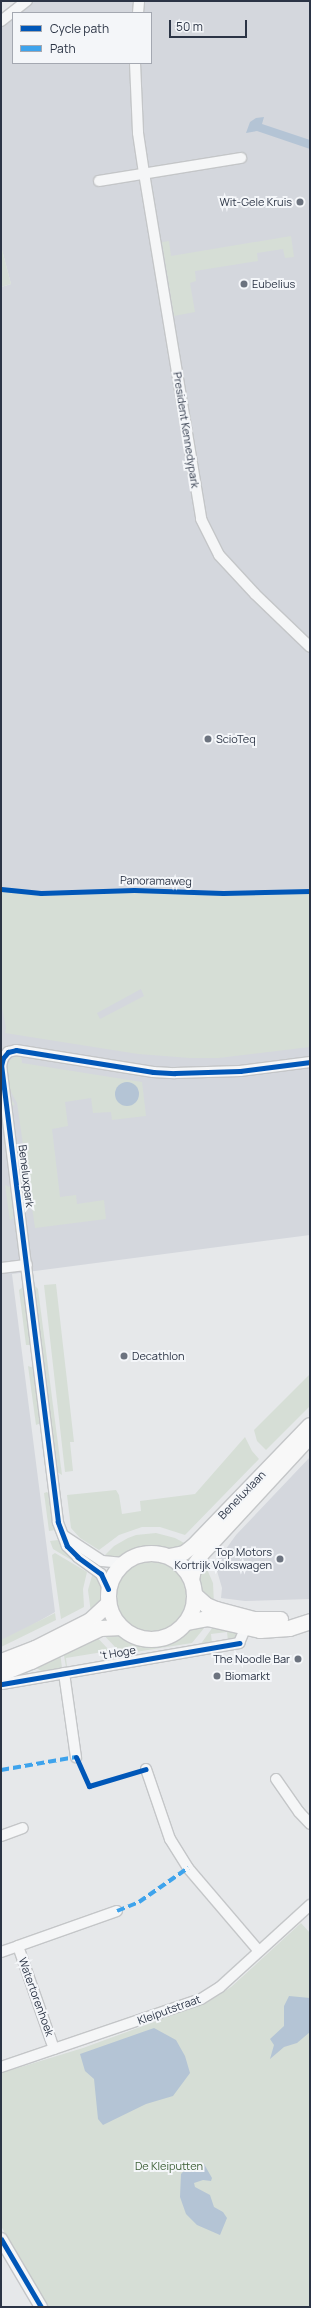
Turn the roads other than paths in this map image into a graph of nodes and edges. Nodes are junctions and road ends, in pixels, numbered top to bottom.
1 (27, 1) edge
2 (139, 1) edge
3 (13, 12) edge
4 (138, 12) edge
5 (12, 13) edge
6 (1, 21) edge
7 (135, 64) edge
8 (241, 158) dead end
9 (144, 173) junction
10 (99, 181) dead end
11 (310, 647) edge
12 (310, 1062) edge
13 (27, 1265) junction
14 (1, 1268) edge
15 (310, 1425) edge
16 (310, 1438) edge
17 (64, 1536) junction
18 (169, 1556) junction
19 (124, 1563) junction
20 (192, 1580) junction
21 (195, 1595) junction
22 (108, 1596) junction
23 (310, 1618) edge
24 (310, 1621) edge
25 (187, 1622) junction
26 (248, 1623) junction
27 (121, 1628) junction
28 (1, 1661) edge
29 (64, 1673) junction
30 (1, 1678) edge
31 (76, 1757) dead end
32 (146, 1769) dead end
33 (276, 1779) dead end
34 (310, 1824) edge
35 (23, 1828) dead end
36 (1, 1836) edge
37 (310, 1905) edge
38 (116, 1911) dead end
39 (18, 1946) junction
40 (259, 1951) junction
41 (1, 1952) edge
42 (54, 2049) junction
43 (1, 2067) edge
44 (1, 2239) edge
45 (41, 2307) edge

1 - 3 street
2 - 4 street
5 - 6 street
7 - 9 street, President Kennedypark
8 - 9 street
9 - 10 street
9 - 11 street, President Kennedypark
12 - 13 street, Beneluxpark
13 - 14 street
13 - 17 street, Beneluxpark
15 - 18 main road, Beneluxlaan
16 - 20 main road, Beneluxlaan
17 - 19 street
17 - 22 street, Beneluxpark
18 - 19 main road
18 - 20 main road
19 - 22 main road
20 - 21 main road
21 - 25 main road
21 - 26 main road
22 - 27 main road
22 - 28 main road
23 - 26 main road
24 - 26 main road
25 - 26 main road
25 - 27 main road
26 - 29 street, 't Hoge
27 - 30 main road, 't Hoge
29 - 30 street, 't Hoge
29 - 31 street
32 - 40 street
33 - 34 street
35 - 36 street
37 - 40 street, Kleiputstraat
38 - 39 street, Watertorenhoek
39 - 41 street, Watertorenhoek
39 - 42 street, Watertorenhoek
40 - 42 street, Kleiputstraat
42 - 43 street, Kleiputstraat
44 - 45 street

